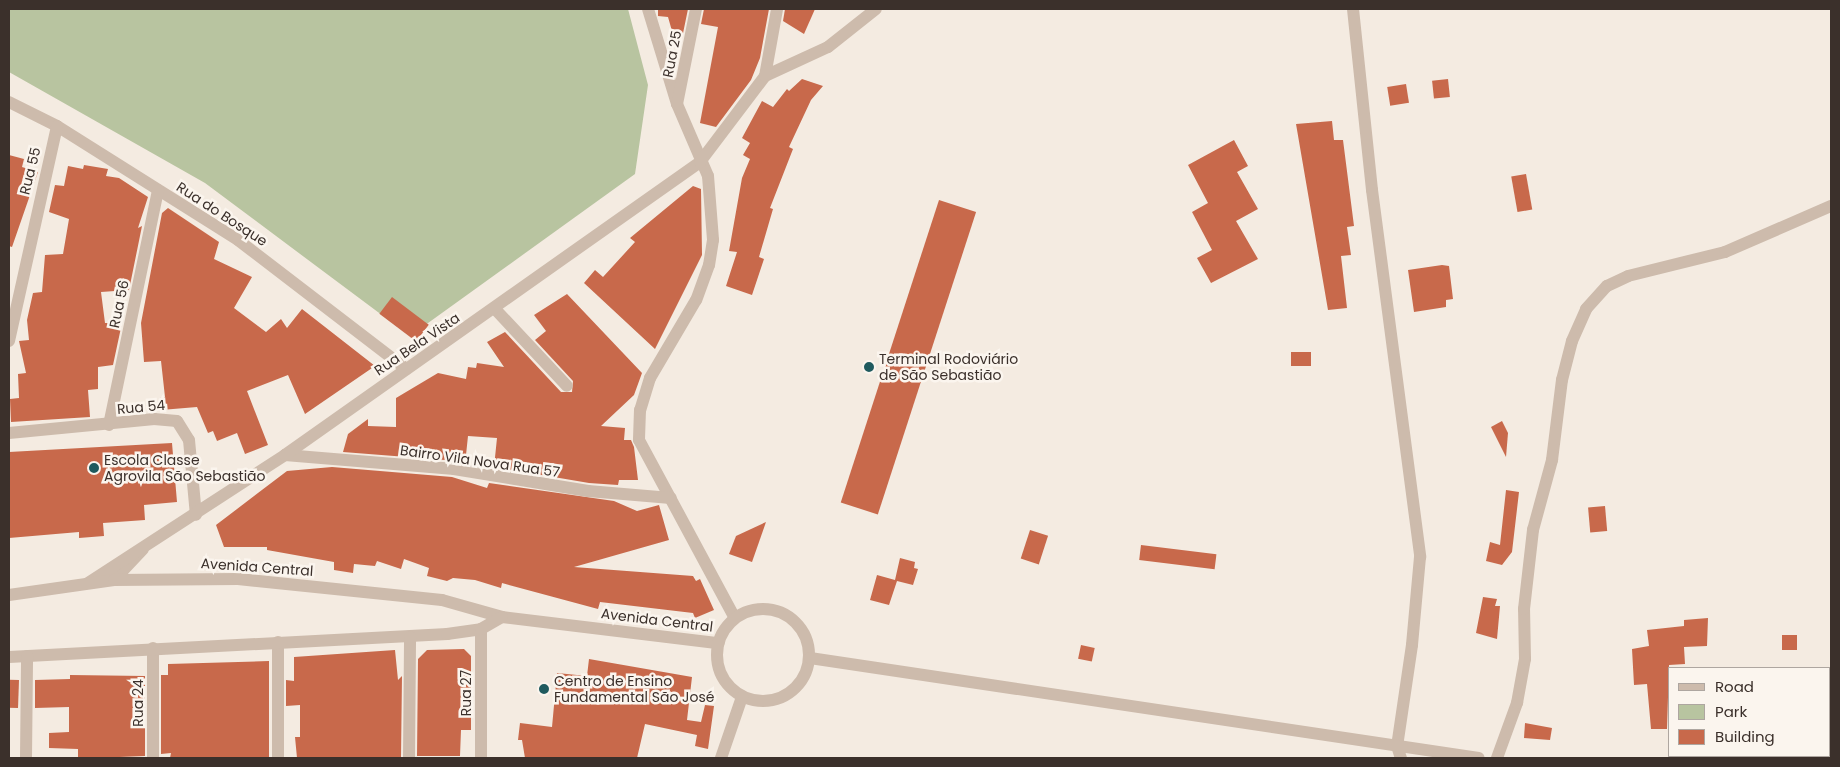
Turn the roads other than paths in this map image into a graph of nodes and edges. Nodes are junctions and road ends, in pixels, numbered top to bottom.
1 (648, 9) edge
2 (696, 9) edge
3 (777, 9) edge
4 (876, 9) edge
5 (1353, 9) edge
6 (765, 76) junction
7 (9, 102) edge
8 (677, 104) junction
9 (57, 126) junction
10 (700, 162) junction
11 (158, 190) junction
12 (1831, 206) edge
13 (495, 309) junction
14 (9, 341) edge
15 (406, 369) junction
16 (567, 386) dead end
17 (109, 425) junction
18 (9, 433) edge
19 (285, 455) junction
20 (671, 498) junction
21 (196, 515) junction
22 (146, 546) junction
23 (114, 580) junction
24 (88, 583) junction
25 (9, 595) edge
26 (502, 617) junction
27 (735, 618) junction
28 (482, 629) junction
29 (410, 637) junction
30 (278, 642) junction
31 (718, 643) junction
32 (153, 648) junction
33 (27, 656) junction
34 (9, 657) edge
35 (810, 658) junction
36 (742, 697) junction
37 (1397, 746) junction
38 (26, 758) edge
39 (153, 758) edge
40 (278, 758) edge
41 (409, 758) edge
42 (482, 758) edge
43 (721, 758) edge
44 (1401, 758) edge
45 (1479, 758) edge
46 (1497, 758) edge

1 - 8 street
2 - 8 street, Rua 25
3 - 6 street
4 - 6 street
5 - 37 street
6 - 10 street, Rua Bela Vista
7 - 9 street, Rua do Bosque
8 - 10 street
9 - 11 street, Rua do Bosque
9 - 14 street, Rua 55
10 - 13 street, Rua Bela Vista
10 - 20 street
11 - 15 street, Rua do Bosque
11 - 17 street, Rua 56
12 - 46 street
13 - 15 street, Rua Bela Vista
13 - 16 street
15 - 19 street, Rua Bela Vista
17 - 18 street, Rua 54
17 - 21 street, Rua 54
19 - 20 street, Bairro Vila Nova Rua 57
19 - 21 street, Rua Bela Vista
20 - 27 street
21 - 22 street, Rua Bela Vista
22 - 23 street
22 - 24 street
23 - 24 street, Avenida Central
23 - 26 street, Avenida Central
24 - 25 street, Avenida Central
26 - 28 street
26 - 31 street, Avenida Central
27 - 31 street
27 - 35 street
28 - 29 street
28 - 42 street, Rua 27
29 - 30 street
29 - 41 street
30 - 32 street
30 - 40 street
31 - 36 street
32 - 33 street
32 - 39 street, Rua 24
33 - 34 street
33 - 38 street
35 - 36 street
35 - 37 street
36 - 43 street
37 - 44 street
37 - 45 street

